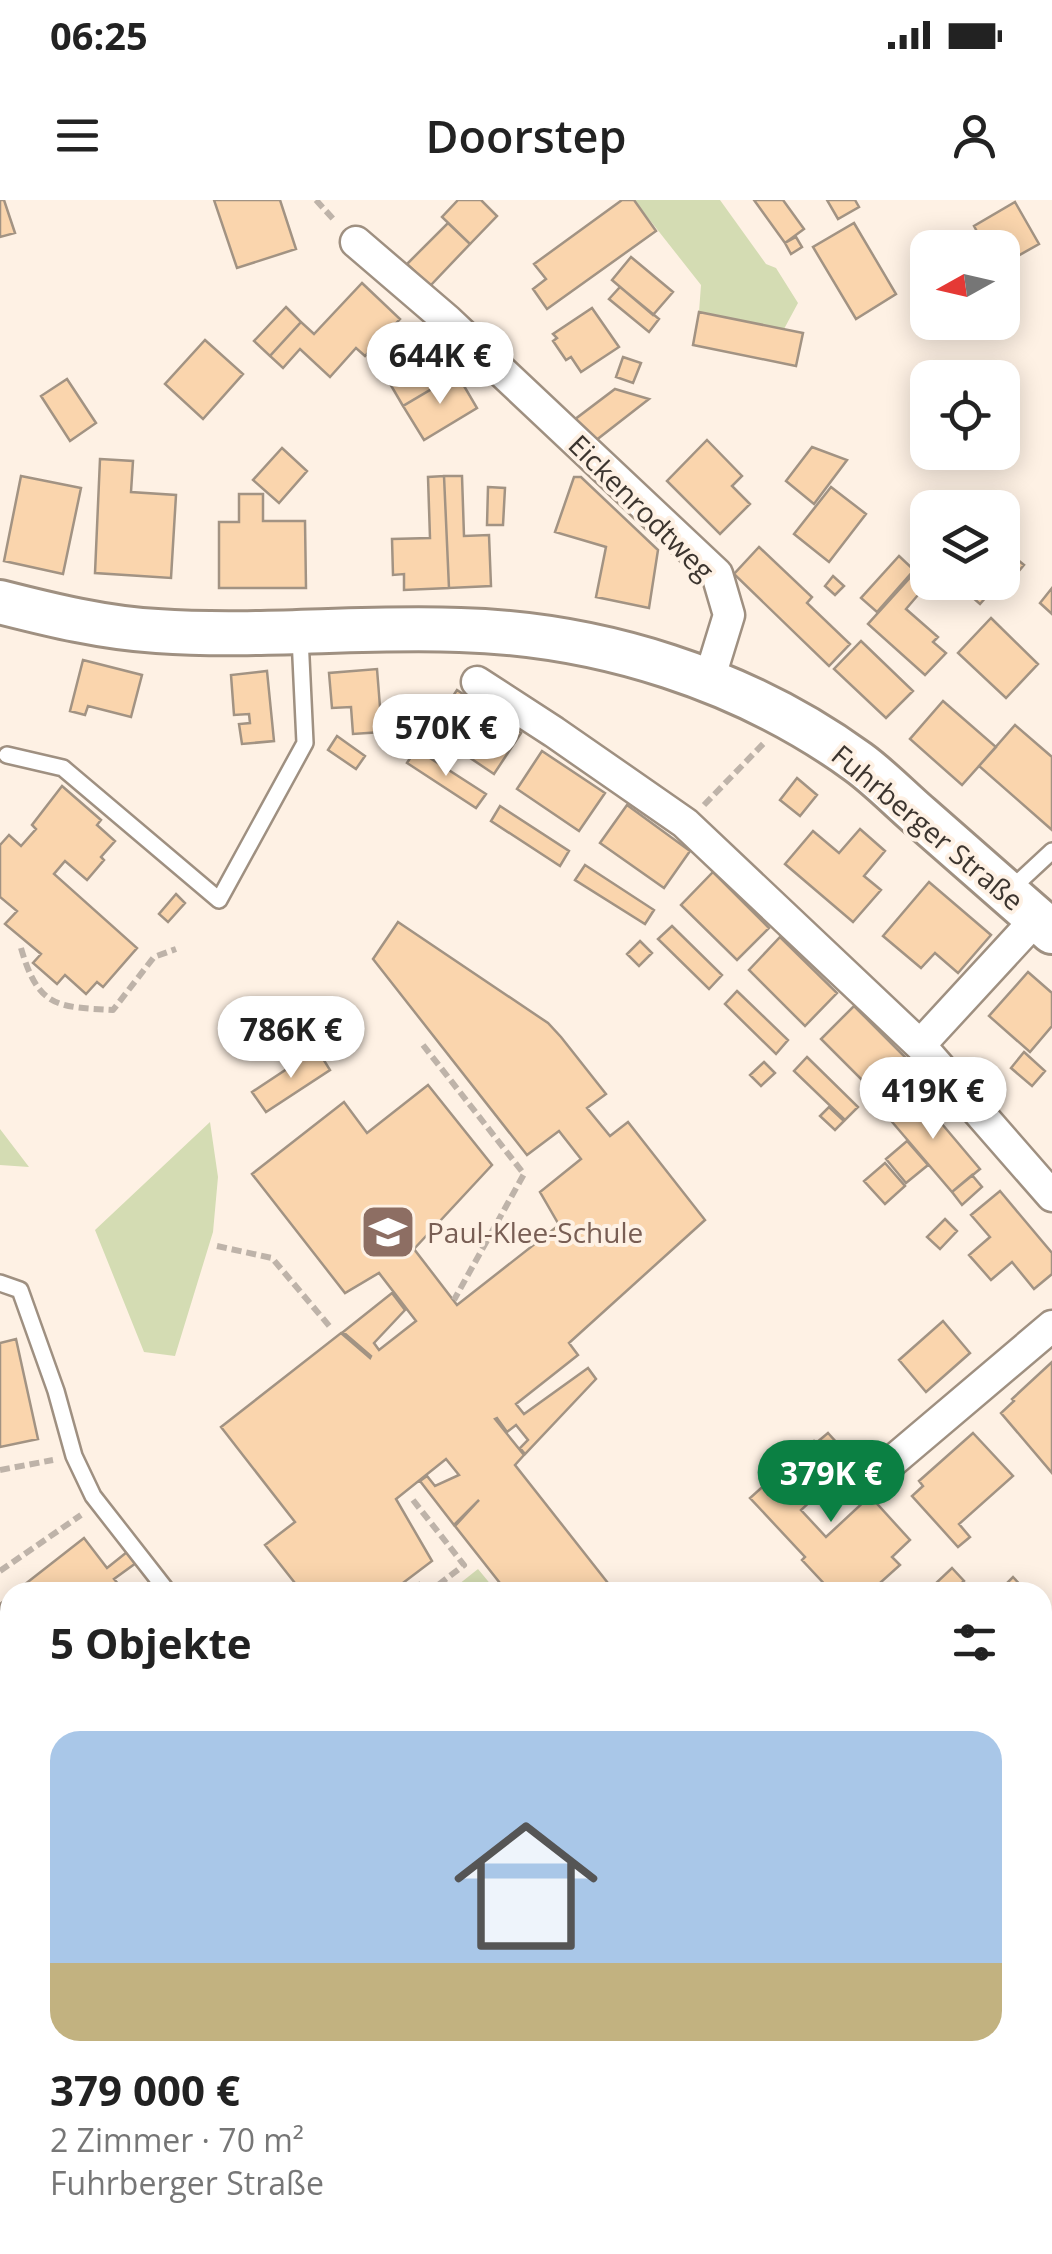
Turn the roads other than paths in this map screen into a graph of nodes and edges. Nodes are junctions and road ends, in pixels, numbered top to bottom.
1 (356, 242) dead end
2 (0, 602) edge
3 (300, 633) junction
4 (709, 680) junction
5 (476, 682) dead end
6 (7, 755) dead end
7 (1052, 852) edge
8 (1032, 914) edge
9 (920, 1045) junction
10 (1052, 1196) edge
11 (0, 1282) edge
12 (1052, 1326) edge
13 (888, 1465) dead end
14 (160, 1582) edge

1 - 4 street, Eickenrodtweg
2 - 3 main road, Fuhrberger Straße
3 - 4 main road, Fuhrberger Straße
3 - 6 lane
4 - 8 main road, Fuhrberger Straße
5 - 9 street
7 - 8 lane
8 - 9 street, Fuhrberger Straße
9 - 10 street
11 - 14 lane
12 - 13 street

